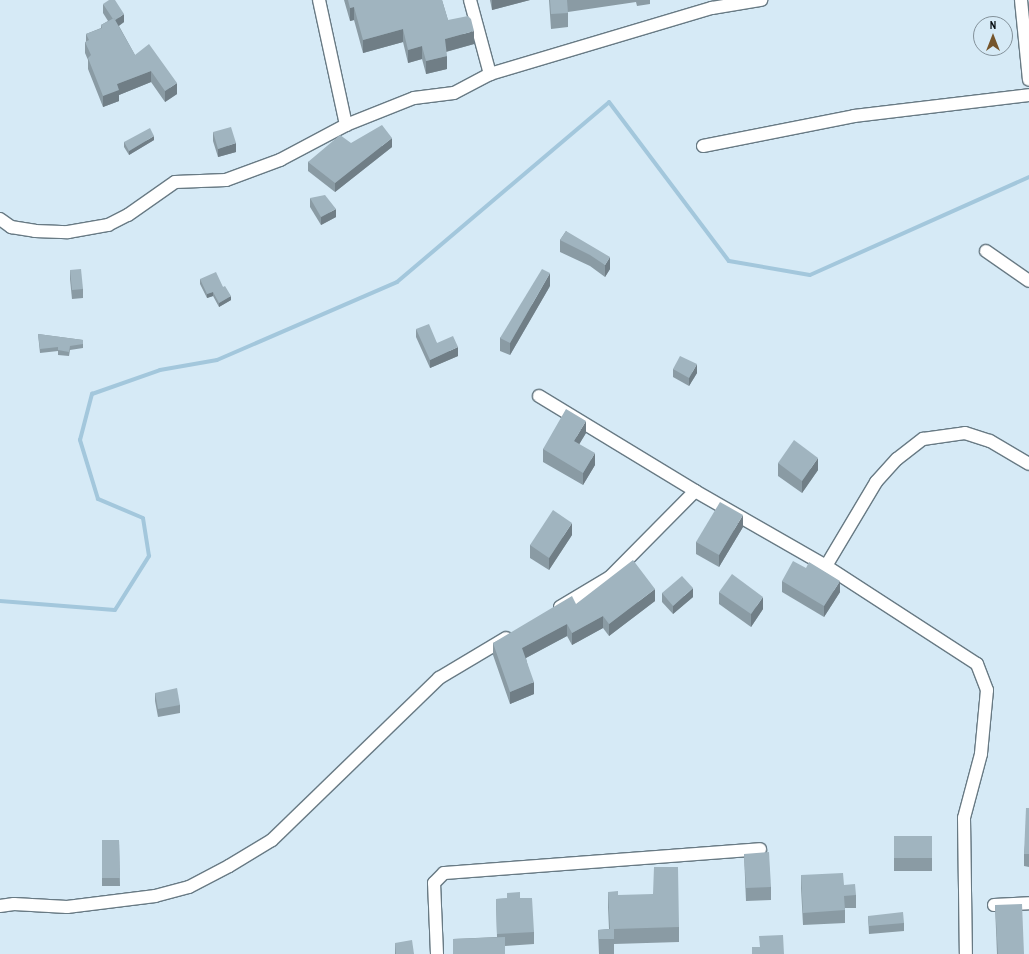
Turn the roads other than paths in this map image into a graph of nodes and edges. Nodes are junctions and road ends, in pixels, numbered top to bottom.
1 (319, 0) edge
2 (470, 0) edge
3 (761, 0) edge
4 (1021, 0) edge
5 (490, 74) junction
6 (1029, 80) edge
7 (1029, 95) edge
8 (346, 125) junction
9 (703, 146) dead end
10 (0, 219) edge
11 (986, 251) dead end
12 (1029, 281) edge
13 (539, 396) dead end
14 (1029, 464) edge
15 (695, 491) junction
16 (826, 566) junction
17 (549, 613) edge
18 (515, 633) edge
19 (760, 849) dead end
20 (1029, 903) edge
21 (994, 904) edge
22 (0, 906) edge
23 (437, 954) edge
24 (966, 954) edge

1 - 8 street
2 - 5 street
3 - 5 street
4 - 6 street
5 - 8 street
7 - 9 street
8 - 10 street
11 - 12 street
13 - 15 street
14 - 16 street
15 - 16 street
15 - 17 street
16 - 24 street
18 - 22 street
19 - 23 street
20 - 21 street

